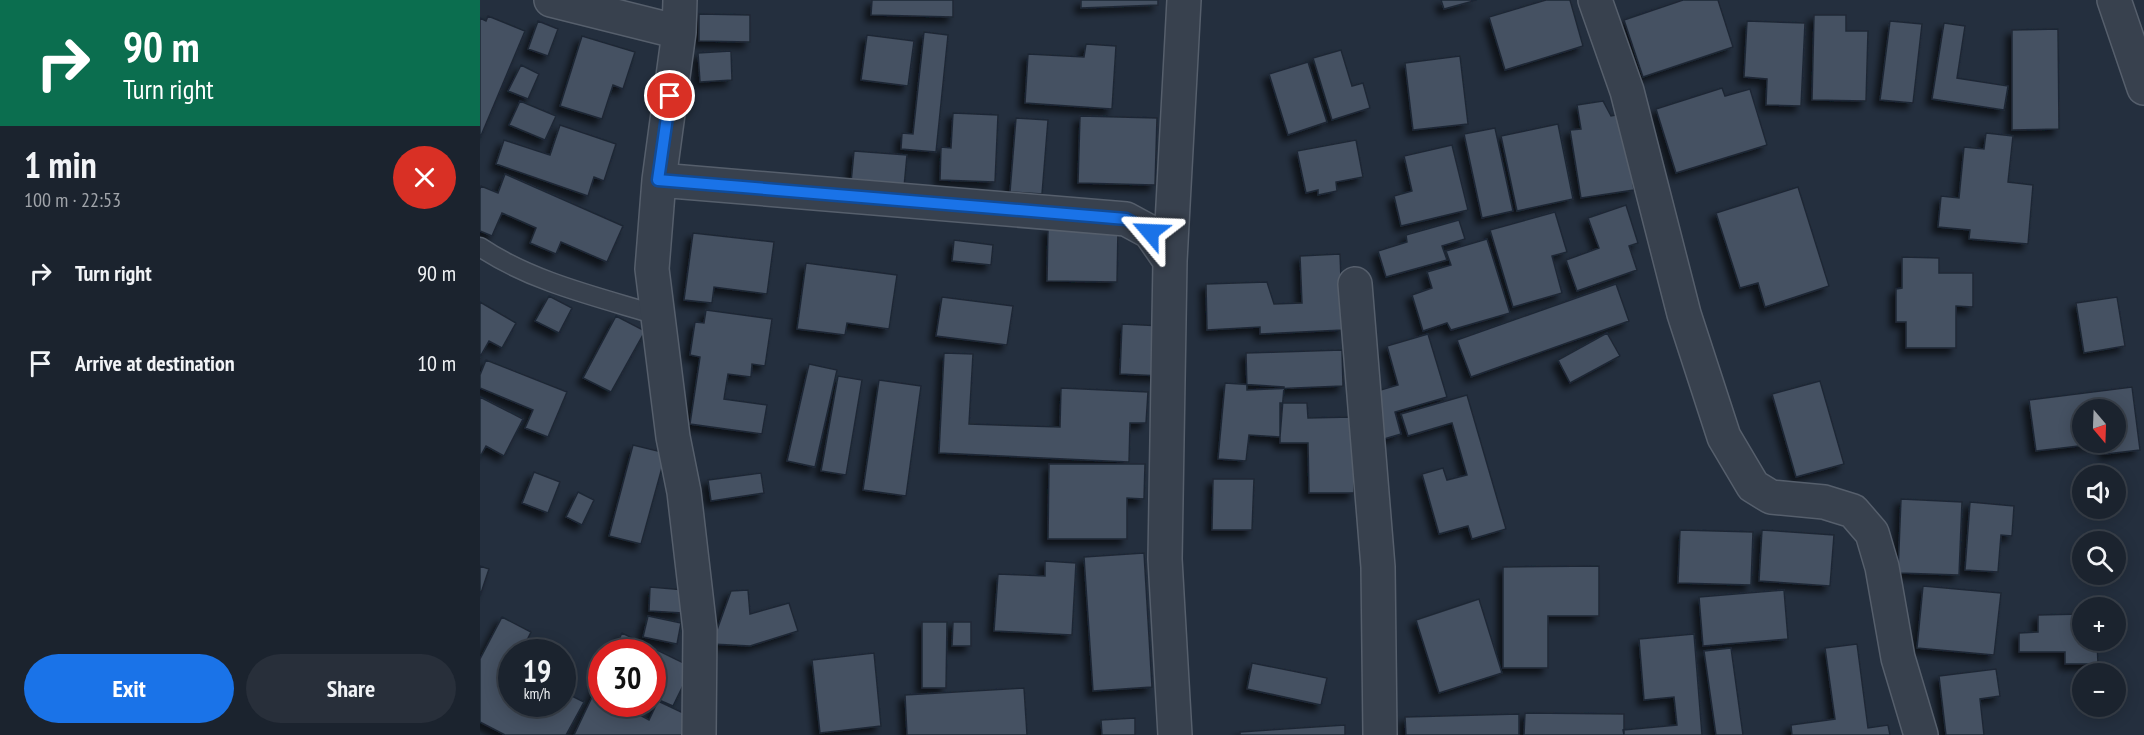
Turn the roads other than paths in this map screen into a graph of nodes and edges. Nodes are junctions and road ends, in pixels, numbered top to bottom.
1 (551, 0) edge
2 (680, 0) edge
3 (1184, 0) edge
4 (1595, 0) edge
5 (2115, 0) edge
6 (679, 32) junction
7 (2144, 88) edge
8 (658, 180) junction
9 (480, 247) edge
10 (1170, 261) junction
11 (1355, 284) dead end
12 (657, 315) junction
13 (699, 735) edge
14 (1175, 735) edge
15 (1380, 735) edge
16 (1921, 735) edge

1 - 6 street
2 - 6 street
3 - 10 street
4 - 16 street
5 - 7 street
6 - 8 street
8 - 10 street
8 - 12 street
9 - 12 lane
10 - 14 street
11 - 15 street
12 - 13 street

